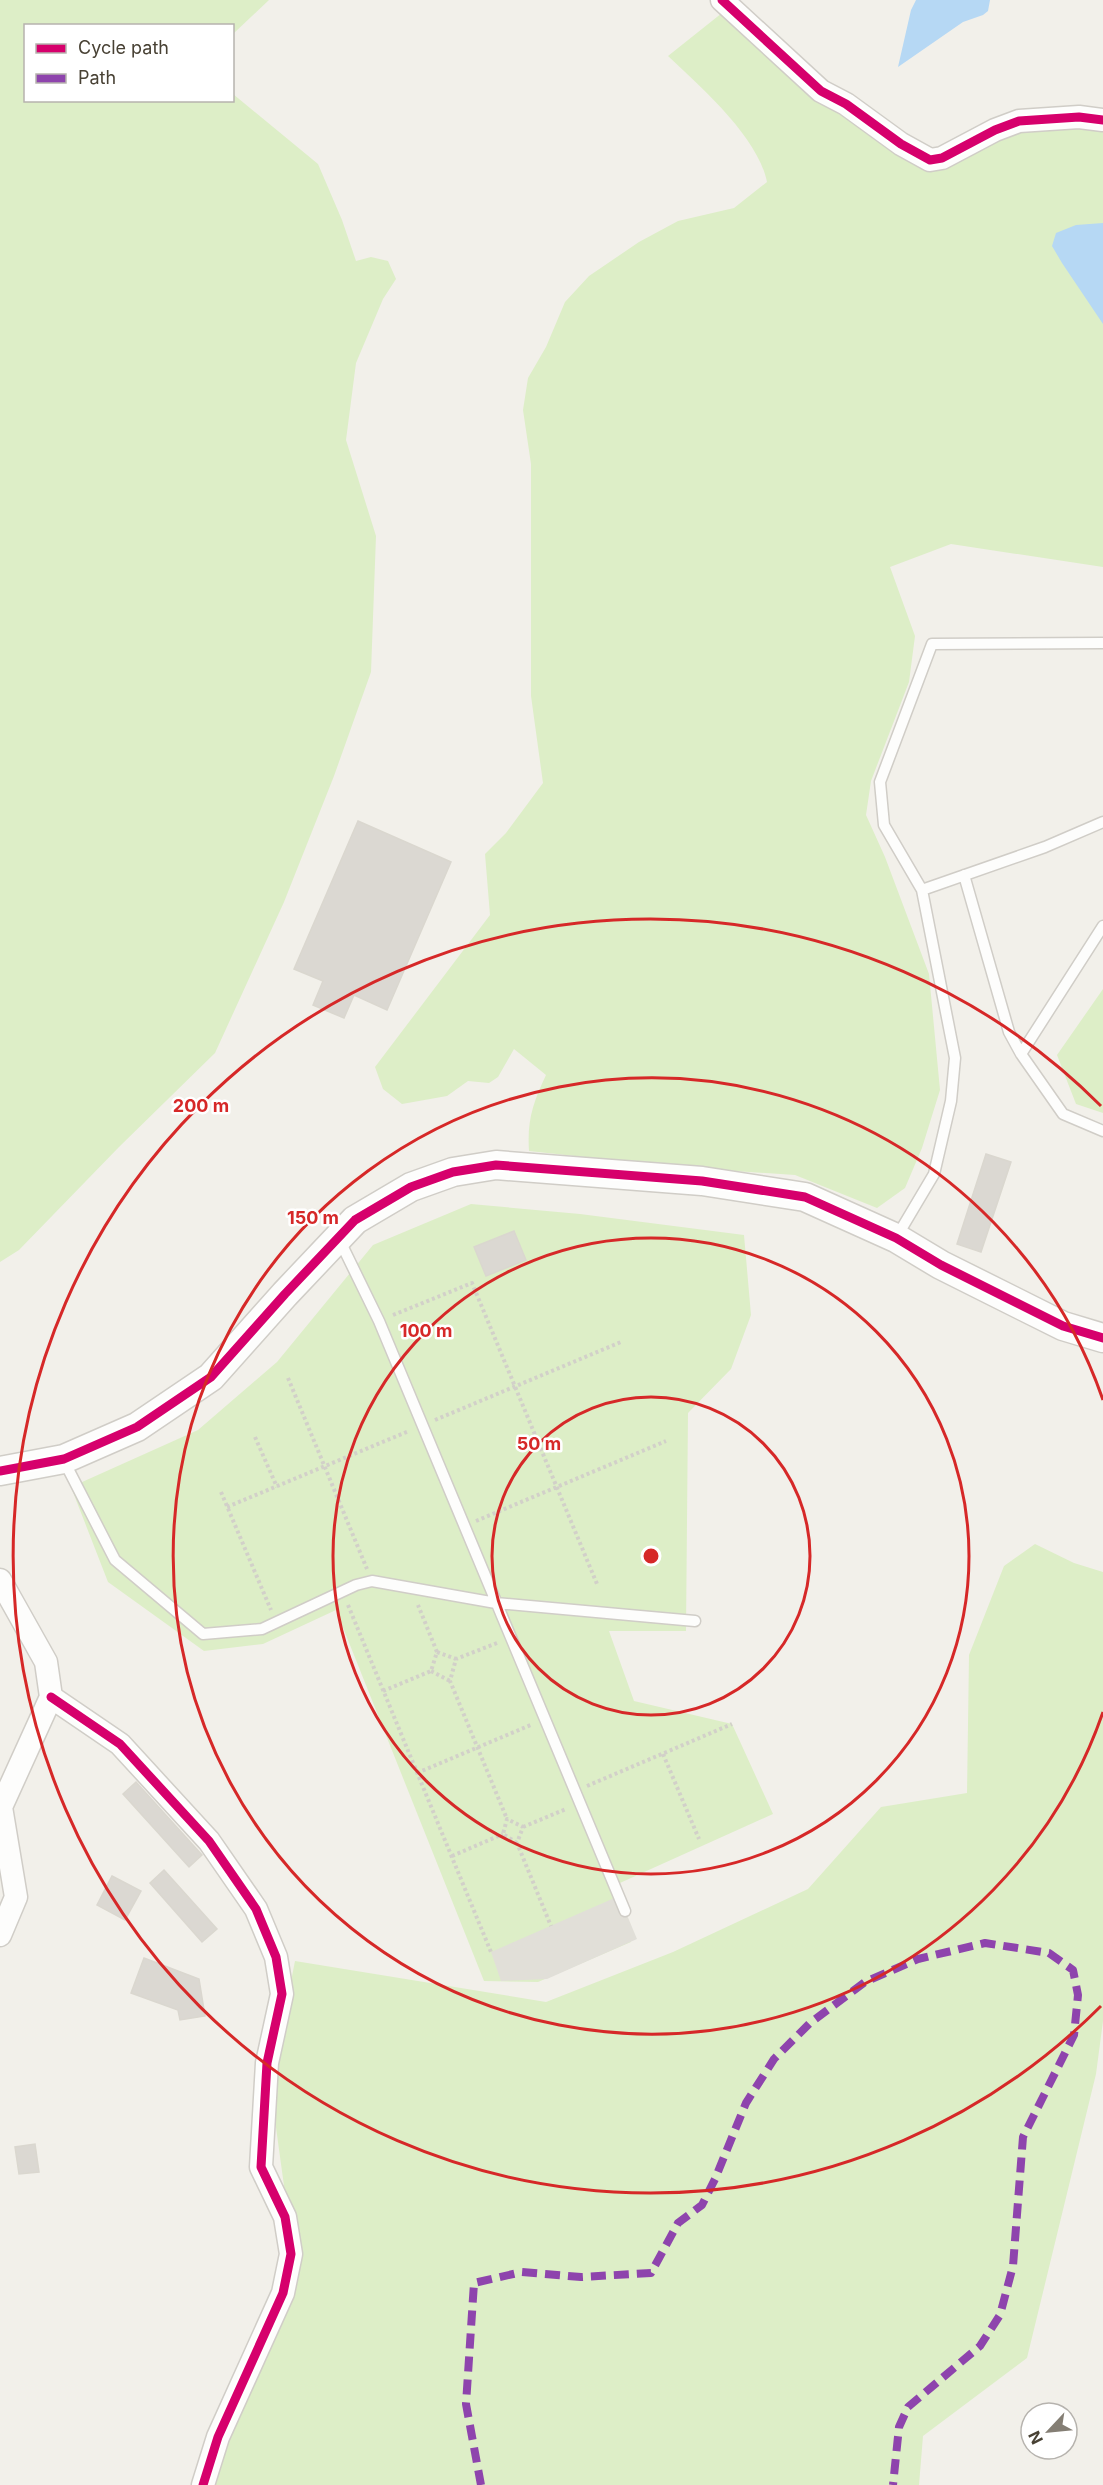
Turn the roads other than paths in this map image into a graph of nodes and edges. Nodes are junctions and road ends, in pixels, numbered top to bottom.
1 (723, 0) edge
2 (1103, 120) edge
3 (1103, 643) edge
4 (1103, 822) edge
5 (964, 875) junction
6 (922, 890) junction
7 (1103, 926) edge
8 (1021, 1054) junction
9 (1103, 1131) edge
10 (896, 1238) junction
11 (339, 1239) junction
12 (1103, 1338) edge
13 (64, 1459) junction
14 (0, 1471) edge
15 (0, 1580) edge
16 (496, 1603) junction
17 (695, 1622) dead end
18 (51, 1696) junction
19 (625, 1911) dead end
20 (0, 1935) edge
21 (203, 2485) edge

1 - 2 street
3 - 6 lane
4 - 5 lane
5 - 6 lane
5 - 8 lane
6 - 10 lane
7 - 8 lane
8 - 9 lane
10 - 11 street
10 - 12 street
11 - 13 street
11 - 16 lane
13 - 14 street
13 - 16 lane
15 - 18 street
16 - 17 lane
16 - 19 lane
18 - 20 street
18 - 21 street

